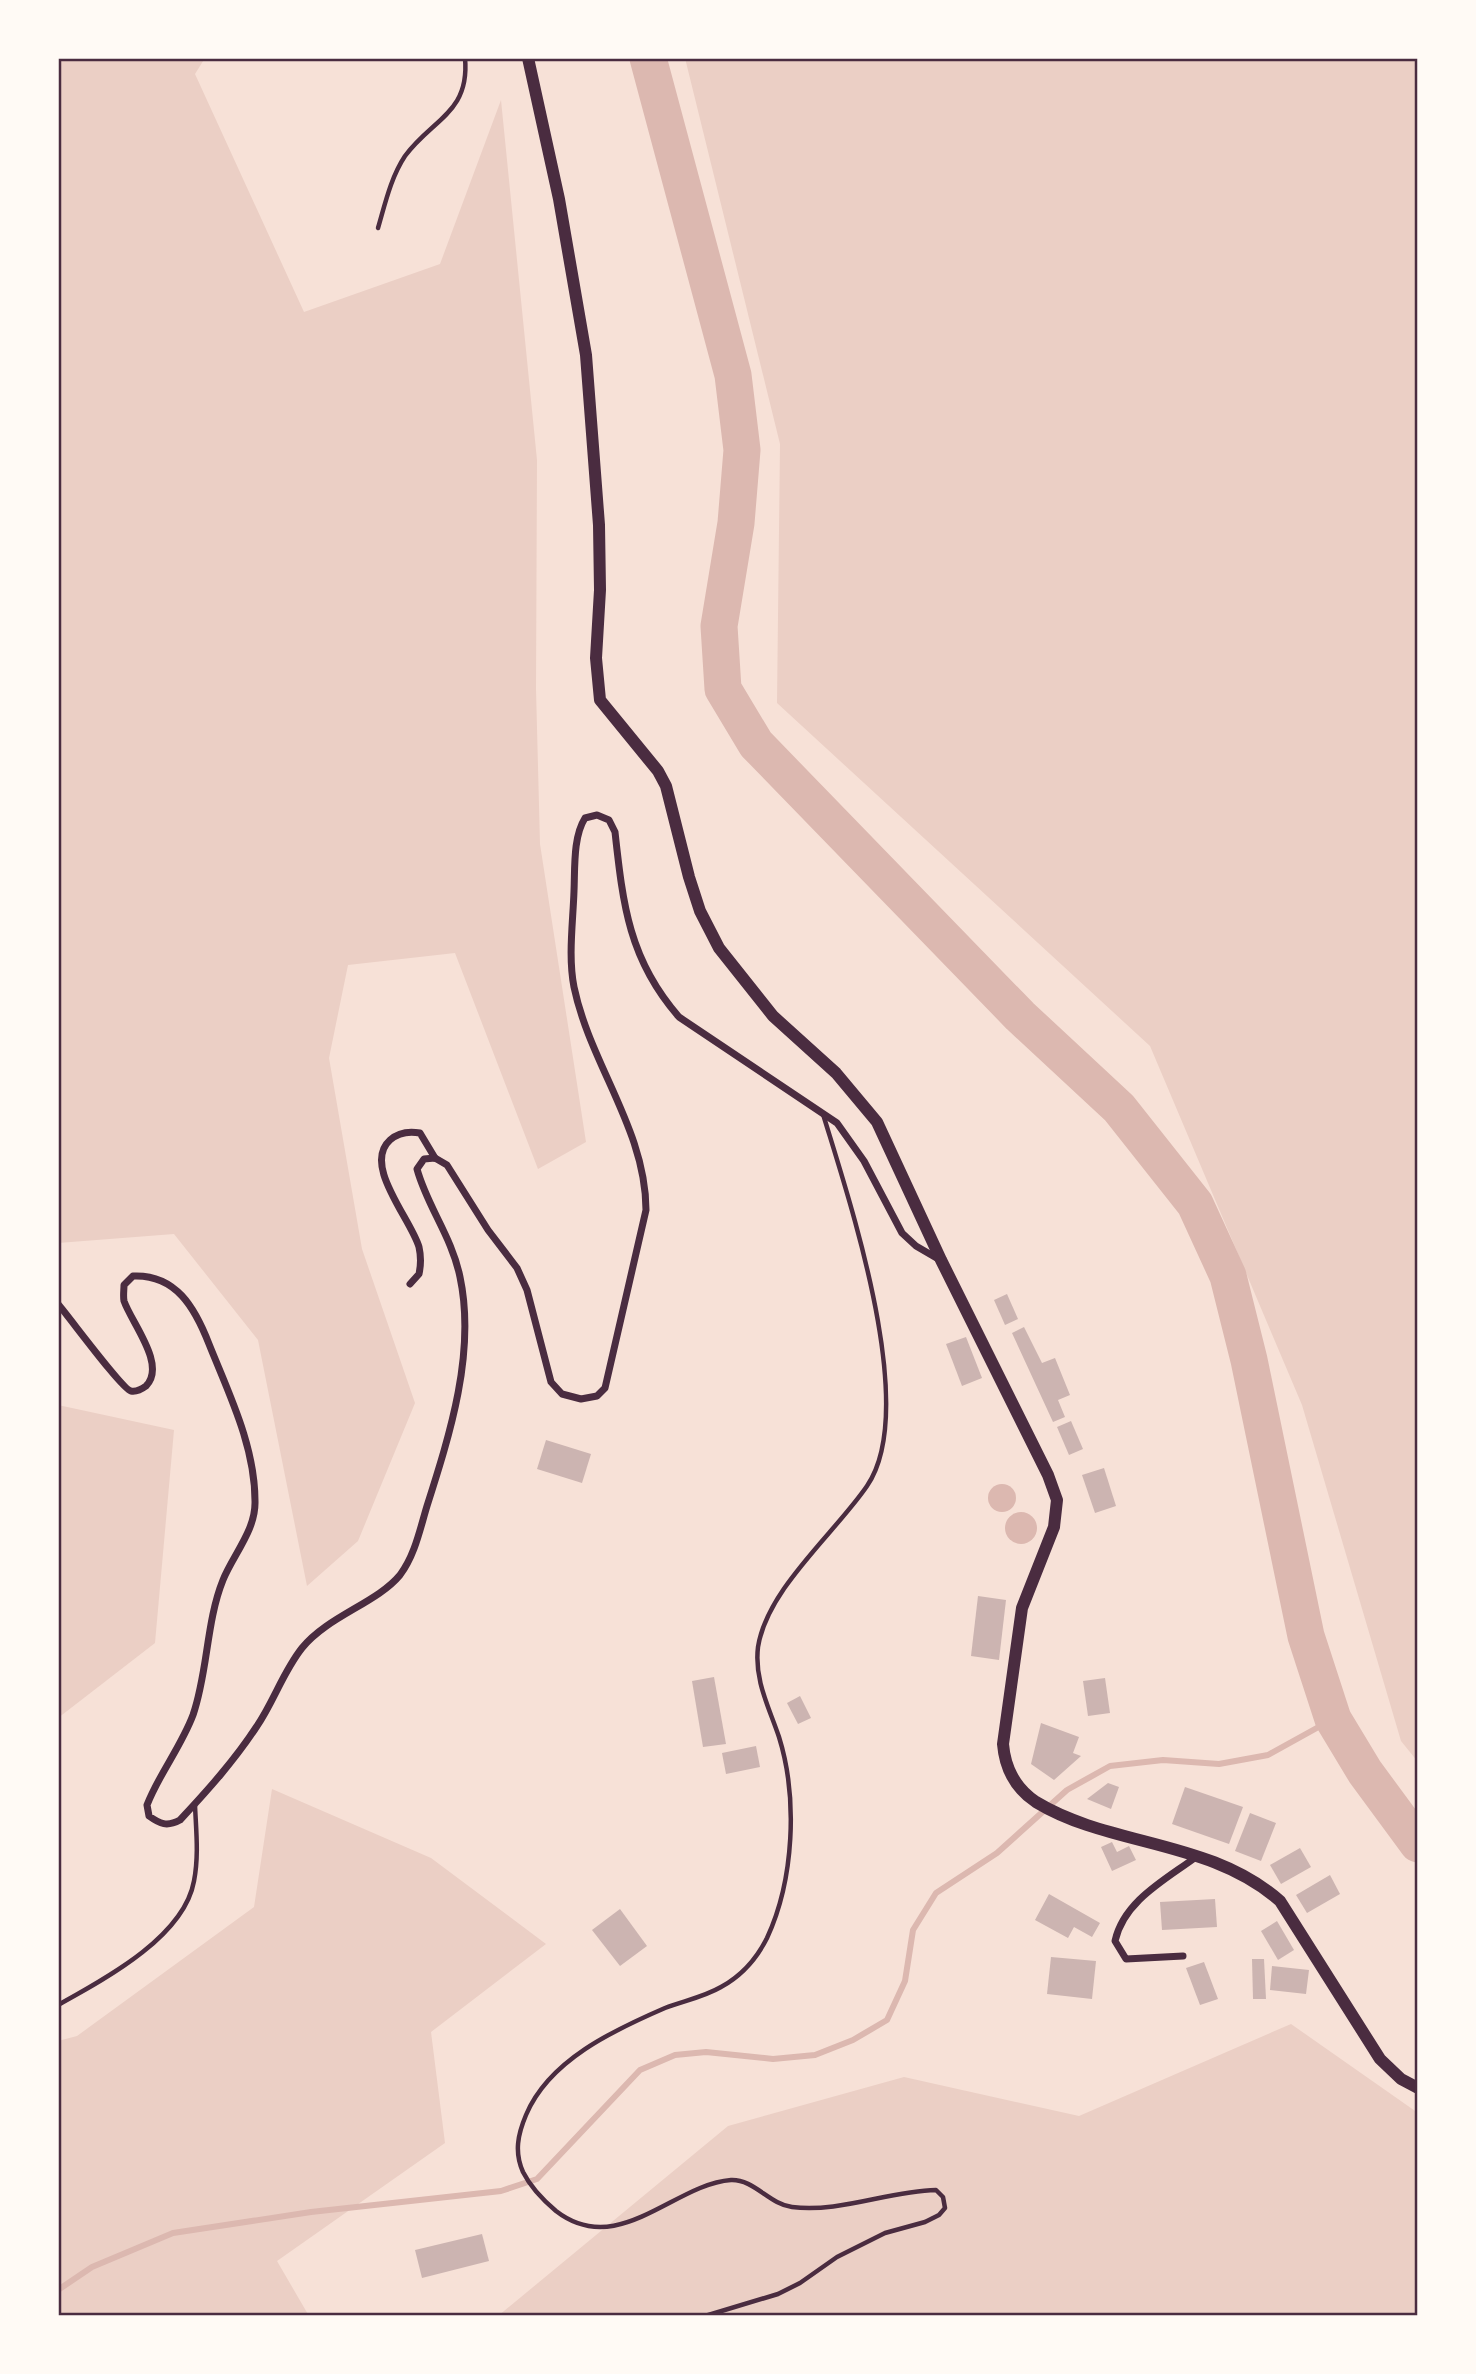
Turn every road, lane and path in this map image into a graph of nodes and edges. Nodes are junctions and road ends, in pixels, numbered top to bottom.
1 (465, 58) edge
2 (528, 58) edge
3 (378, 228) dead end
4 (823, 1112) junction
5 (435, 1158) junction
6 (941, 1260) junction
7 (410, 1284) dead end
8 (58, 1304) edge
9 (195, 1804) junction
10 (1197, 1857) junction
11 (1183, 1956) dead end
12 (58, 2005) edge
13 (1418, 2088) edge
14 (705, 2316) edge

1 - 3 lane
2 - 6 street
4 - 5 street
4 - 6 street
4 - 14 lane
5 - 7 street
5 - 9 street
6 - 10 street
8 - 9 street
9 - 12 lane
10 - 11 street
10 - 13 street

